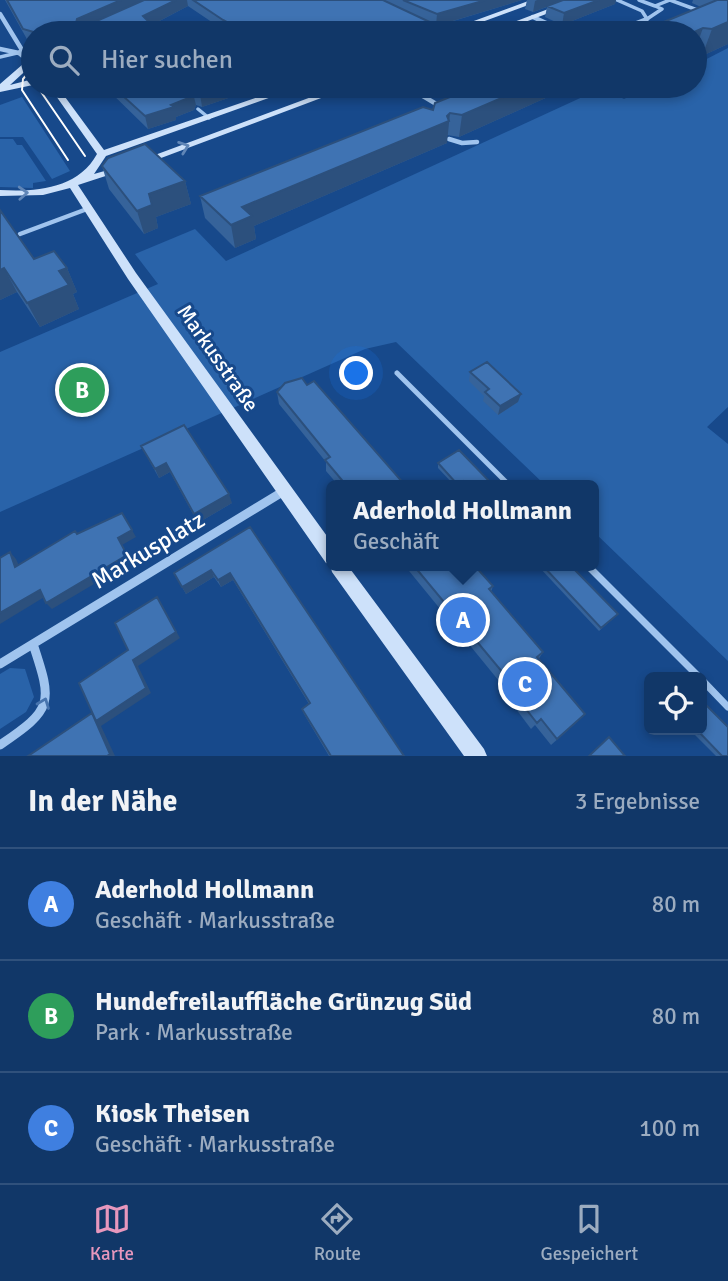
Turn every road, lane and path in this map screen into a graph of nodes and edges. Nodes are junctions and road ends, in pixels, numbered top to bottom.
1 (538, 0) edge
2 (579, 0) edge
3 (617, 0) edge
4 (639, 0) edge
5 (670, 0) edge
6 (654, 6) junction
7 (704, 12) edge
8 (0, 14) edge
9 (533, 17) junction
10 (647, 19) junction
11 (479, 21) edge
12 (522, 21) edge
13 (542, 21) edge
14 (642, 21) edge
15 (21, 48) edge
16 (0, 49) edge
17 (19, 53) joint
18 (0, 57) edge
19 (21, 72) edge
20 (21, 85) edge
21 (0, 90) edge
22 (62, 98) edge
23 (264, 98) edge
24 (317, 98) edge
25 (427, 98) edge
26 (447, 101) edge
27 (438, 105) junction
28 (198, 108) edge
29 (429, 108) edge
30 (205, 119) junction
31 (221, 134) junction
32 (449, 139) edge
33 (477, 142) dead end
34 (102, 154) junction
35 (72, 183) junction
36 (0, 193) edge
37 (87, 209) junction
38 (20, 234) edge
39 (397, 373) dead end
40 (504, 480) edge
41 (284, 491) junction
42 (326, 549) edge
43 (342, 571) edge
44 (594, 571) edge
45 (33, 644) junction
46 (0, 664) edge
47 (693, 672) edge
48 (707, 686) edge
49 (728, 707) edge
50 (0, 745) edge
51 (477, 756) edge

1 - 11 street
2 - 9 street
3 - 10 lane
4 - 6 lane
5 - 6 lane
5 - 7 lane
6 - 10 lane
8 - 15 street
9 - 12 street
9 - 13 street
10 - 14 street
16 - 17 street
17 - 18 lane
19 - 21 street
20 - 21 street
22 - 34 street
23 - 30 street
24 - 31 street
25 - 27 street
26 - 27 street
27 - 29 street
28 - 30 lane
30 - 31 street
30 - 34 street
35 -> 31 street
32 - 33 lane
34 - 35 street
36 -> 35 street
35 - 37 street, Markusstraße
37 - 38 lane
37 - 41 street, Markusstraße
39 - 40 lane
41 - 42 street, Markusstraße
41 - 45 street, Markusplatz
43 - 51 street
44 - 47 lane
45 - 46 street, Markusplatz
50 -> 45 street
48 - 49 lane

